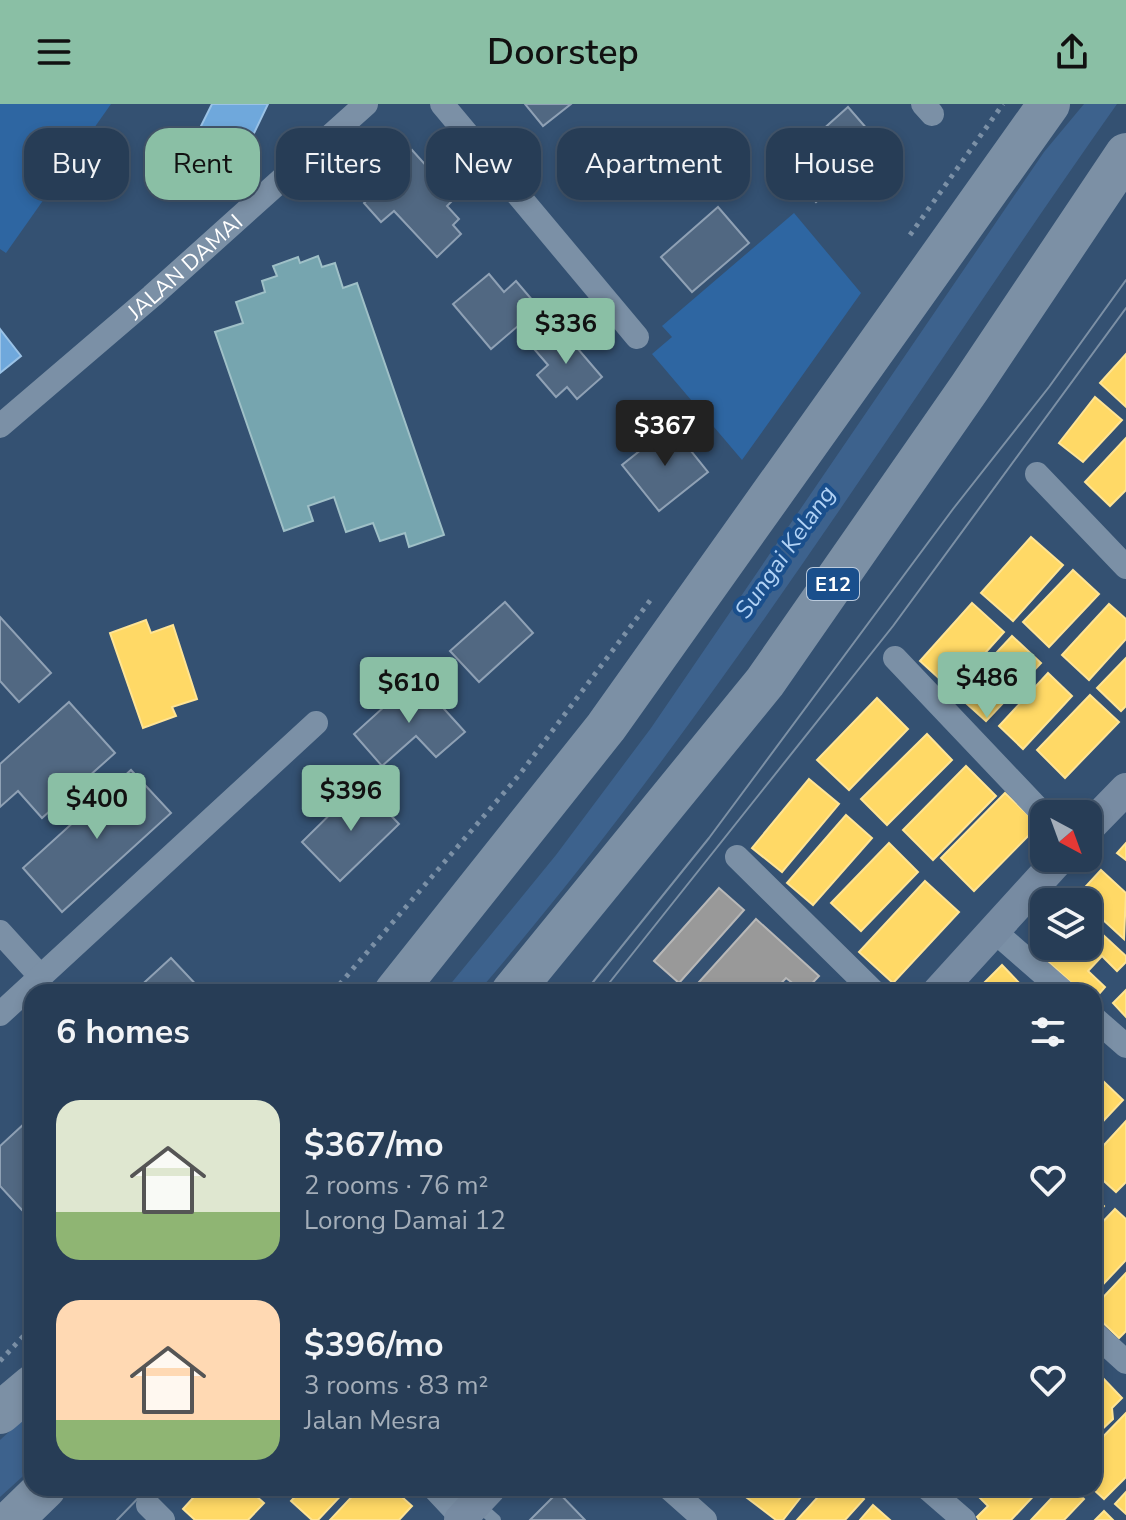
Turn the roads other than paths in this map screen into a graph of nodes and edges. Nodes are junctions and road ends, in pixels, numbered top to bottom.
1 (366, 104) edge
2 (442, 104) edge
3 (1049, 104) edge
4 (1126, 154) edge
5 (637, 337) dead end
6 (0, 426) edge
7 (1037, 474) dead end
8 (1126, 567) edge
9 (895, 658) dead end
10 (316, 723) dead end
11 (1126, 789) edge
12 (1030, 800) edge
13 (1102, 814) edge
14 (737, 857) dead end
15 (1047, 872) edge
16 (993, 930) junction
17 (0, 932) edge
18 (41, 977) junction
19 (33, 984) edge
20 (401, 984) edge
21 (519, 984) edge
22 (859, 984) edge
23 (945, 984) edge
24 (1055, 984) edge
25 (24, 992) edge
26 (0, 1014) edge
27 (1102, 1025) edge
28 (1126, 1046) edge
29 (1102, 1340) edge
30 (1126, 1362) edge
31 (24, 1393) edge
32 (0, 1413) edge
33 (37, 1496) edge
34 (450, 1496) edge
35 (678, 1496) edge
36 (936, 1496) edge
37 (477, 1510) edge
38 (12, 1520) edge
39 (705, 1520) edge
40 (964, 1520) edge

1 - 6 street, JALAN DAMAI
2 - 5 street
3 - 20 highway
4 - 21 highway, E12
7 - 8 street
9 - 12 street
10 - 18 street
11 - 13 street
14 - 22 street
15 - 16 street
16 - 23 street
16 - 24 street
17 - 18 street
18 - 19 street
25 - 26 street
27 - 28 street
29 - 30 street
31 - 32 highway
33 - 38 highway
34 - 37 street
35 - 39 street
36 - 40 street

